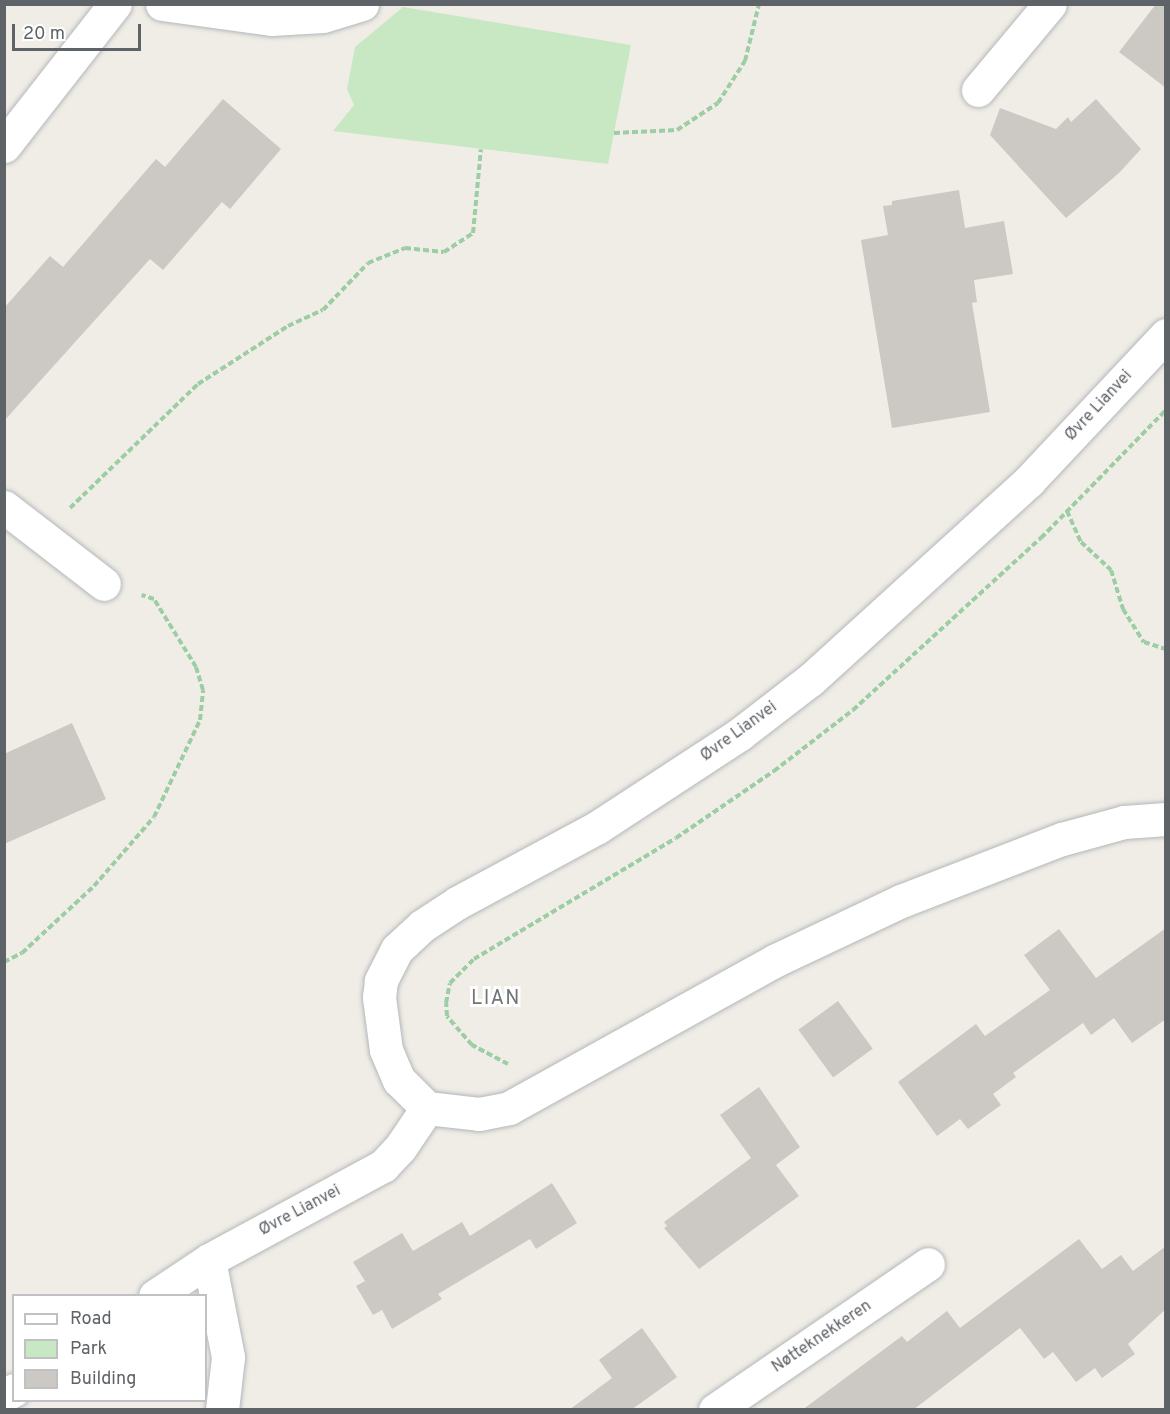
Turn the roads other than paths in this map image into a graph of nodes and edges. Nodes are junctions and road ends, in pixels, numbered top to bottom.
1 (115, 4) edge
2 (162, 4) edge
3 (362, 4) edge
4 (1050, 4) edge
5 (978, 90) dead end
6 (4, 146) edge
7 (1166, 335) edge
8 (4, 507) edge
9 (104, 584) road end
10 (1166, 819) edge
11 (427, 1108) junction
12 (209, 1260) junction
13 (928, 1264) dead end
14 (158, 1294) edge
15 (222, 1410) edge
16 (715, 1410) edge

1 - 6 street
2 - 3 street
4 - 5 street
7 - 11 street, Øvre Lianvei
8 - 9 street
10 - 11 street
11 - 12 street, Øvre Lianvei
12 - 14 street, Øvre Lianvei
12 - 15 street
13 - 16 street, Nøtteknekkeren

